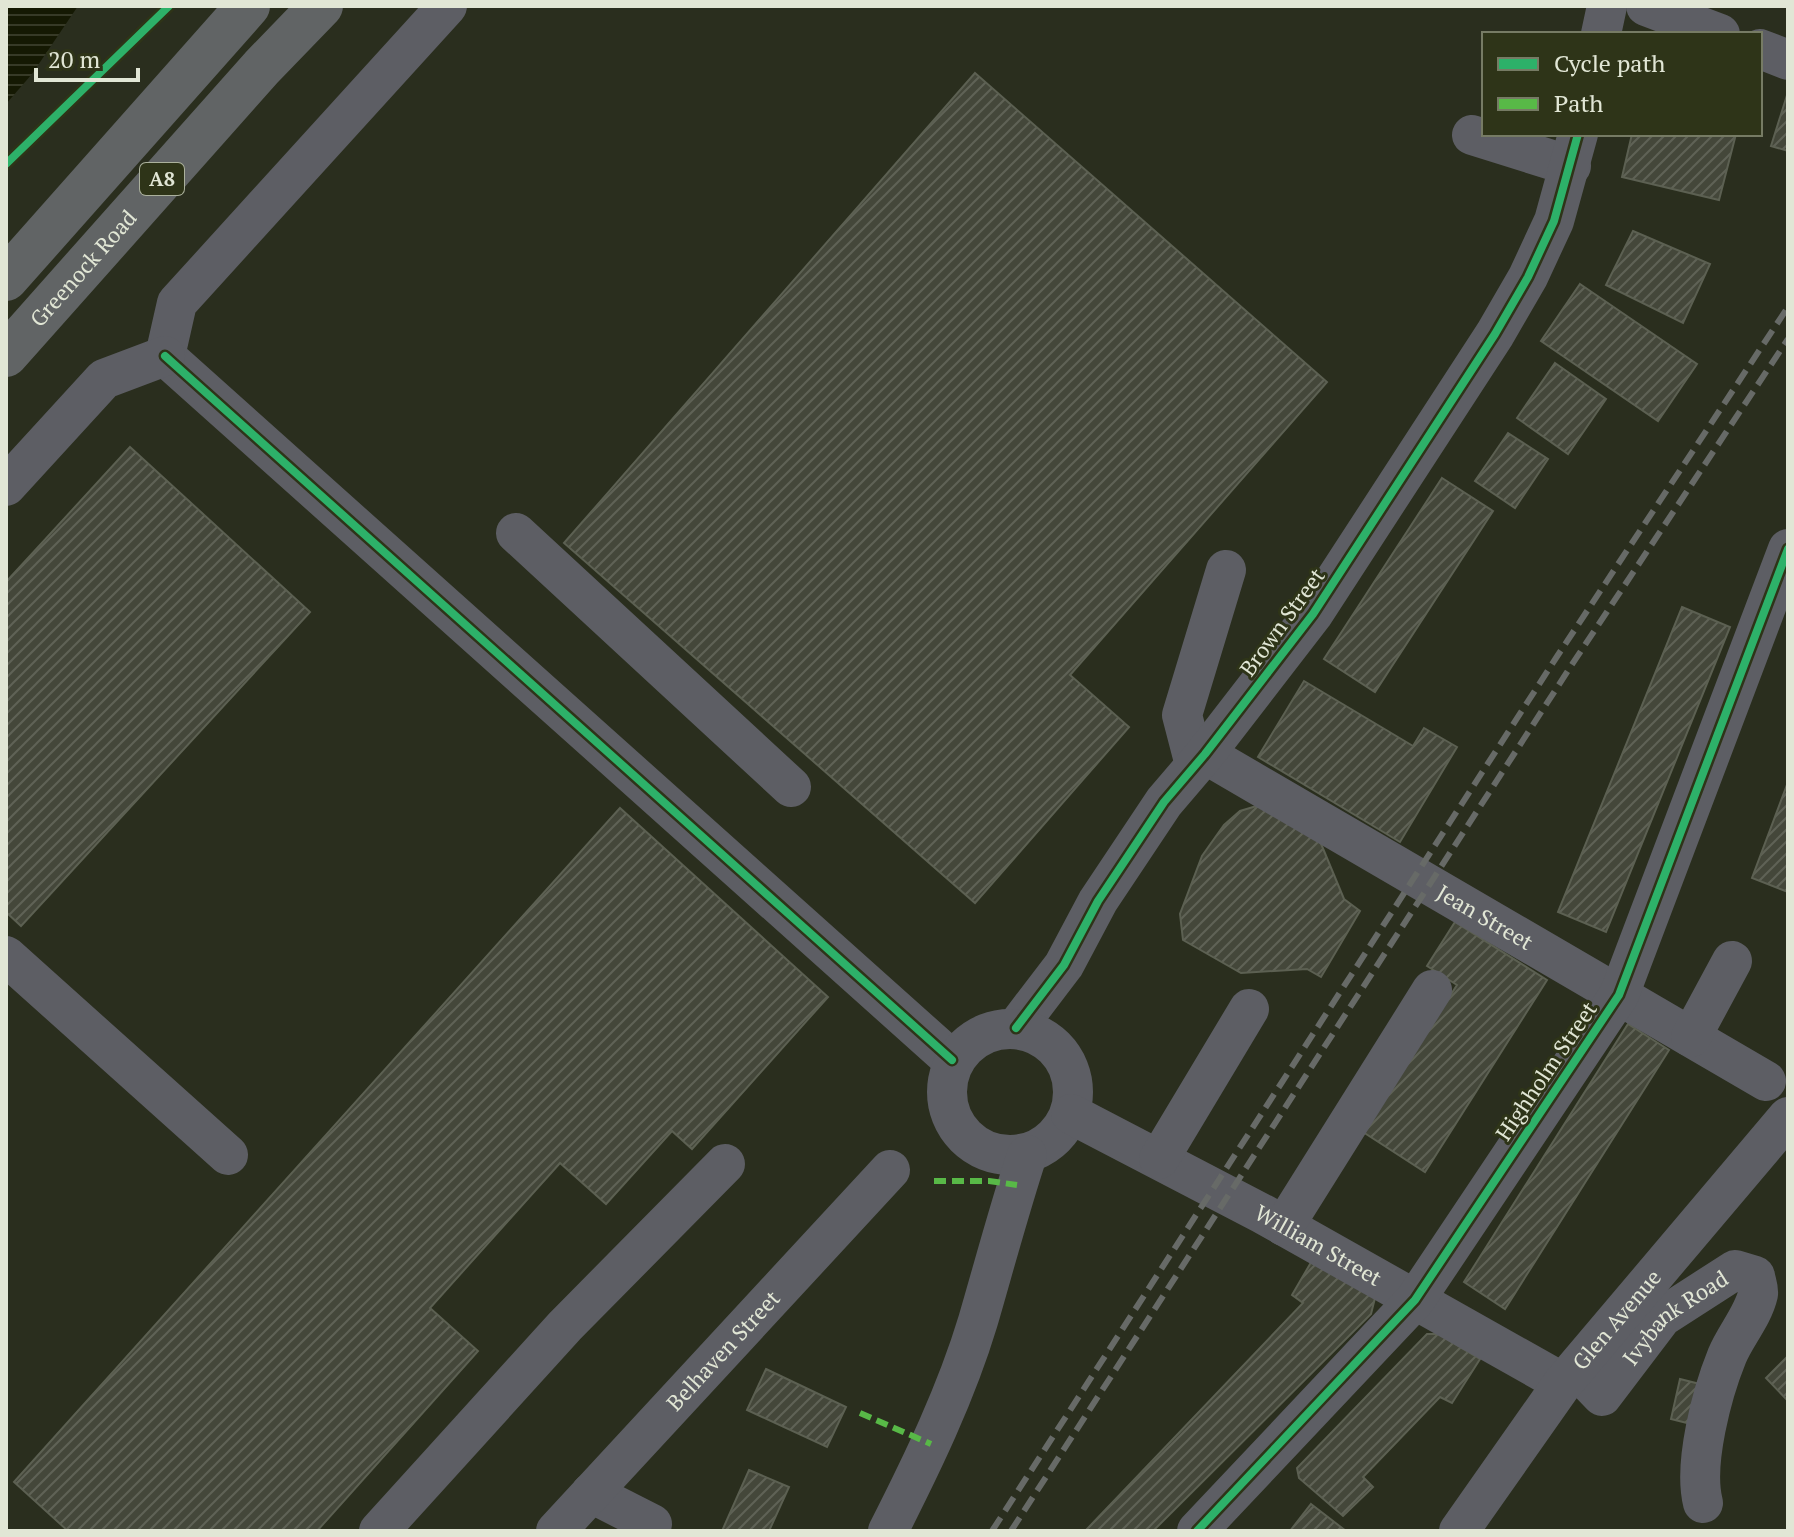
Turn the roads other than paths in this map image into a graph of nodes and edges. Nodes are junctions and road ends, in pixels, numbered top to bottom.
1 (248, 6) edge
2 (321, 6) edge
3 (447, 6) edge
4 (1607, 6) edge
5 (1646, 6) edge
6 (1601, 32) edge
7 (1715, 32) edge
8 (1762, 50) edge
9 (1788, 60) edge
10 (1472, 135) dead end
11 (1574, 150) edge
12 (6, 279) edge
13 (6, 355) edge
14 (165, 356) junction
15 (6, 486) edge
16 (516, 533) dead end
17 (1788, 549) edge
18 (1226, 570) dead end
19 (1200, 759) junction
20 (791, 787) dead end
21 (6, 956) edge
22 (1732, 961) dead end
23 (1064, 965) junction
24 (1432, 990) dead end
25 (1619, 995) junction
26 (1249, 1009) dead end
27 (1016, 1028) junction
28 (1691, 1037) junction
29 (1052, 1046) junction
30 (952, 1060) junction
31 (1766, 1081) dead end
32 (1071, 1114) junction
33 (1788, 1117) edge
34 (1008, 1154) junction
35 (228, 1155) dead end
36 (1159, 1159) junction
37 (725, 1164) dead end
38 (890, 1170) dead end
39 (1284, 1226) junction
40 (1415, 1300) junction
41 (1570, 1376) junction
42 (591, 1493) junction
43 (1703, 1503) dead end
44 (652, 1524) dead end
45 (379, 1531) edge
46 (556, 1531) edge
47 (888, 1531) edge
48 (1197, 1531) edge
49 (1459, 1531) edge

1 - 12 highway, A8
2 - 13 highway, Greenock Road / A8
3 - 14 street
4 - 6 street
5 - 7 street
8 - 9 street
10 - 11 street
11 - 19 street, Brown Street
14 - 15 street
14 - 30 street
16 - 20 street
17 - 25 street, Highholm Street
18 - 19 street
19 - 23 street, Brown Street
19 - 25 street, Jean Street
21 - 35 street
22 - 28 street
23 - 27 street, Brown Street
23 - 29 street, Brown Street
24 - 39 street
25 - 28 street, Jean Street
25 - 40 street, Highholm Street
26 - 36 street
27 - 29 street
27 - 30 street
28 - 31 street, Jean Street
29 - 32 street
30 - 34 street
32 - 34 street
32 - 36 street, William Street
33 - 41 street, Glen Avenue
34 - 47 street
36 - 39 street, William Street
37 - 45 street
38 - 42 street, Belhaven Street
39 - 40 street, William Street
40 - 41 street, William Street
40 - 48 street, Highholm Street
41 - 43 street, Ivybank Road
41 - 49 street, Glen Avenue
42 - 44 street
42 - 46 street, Belhaven Street

